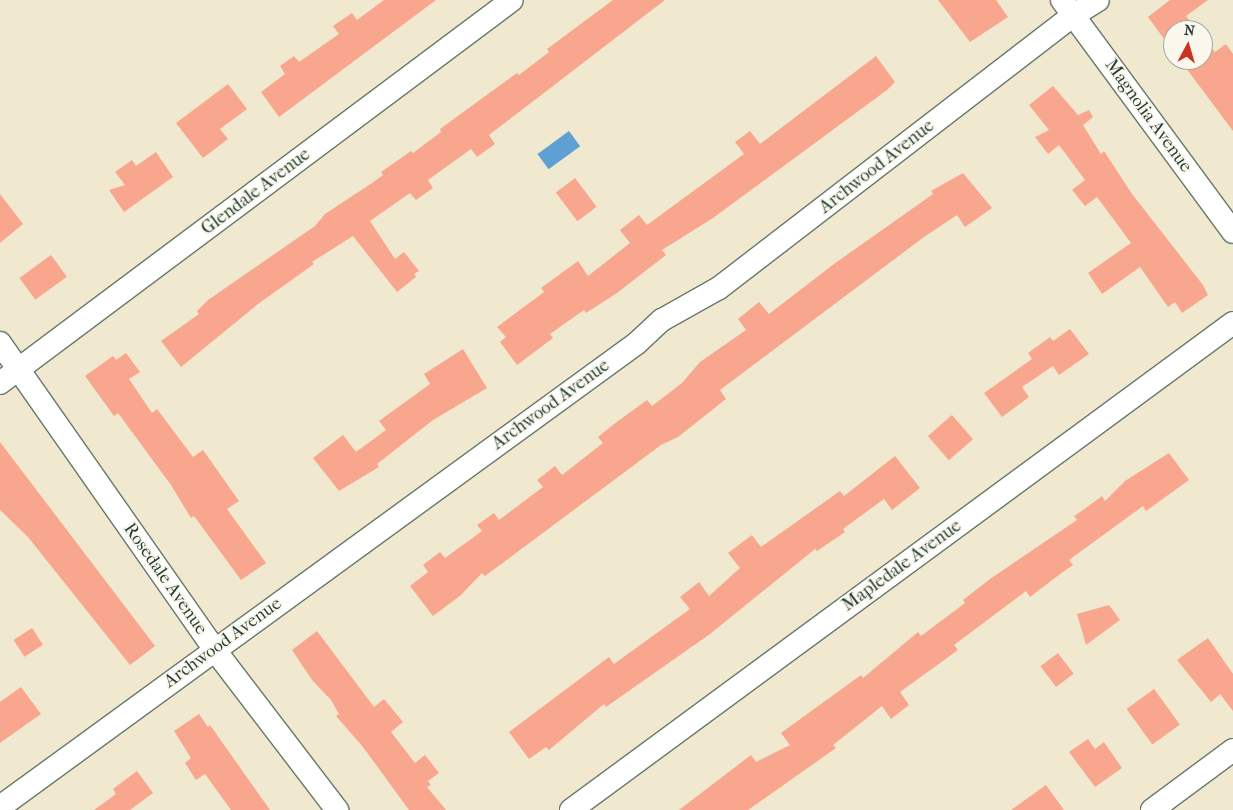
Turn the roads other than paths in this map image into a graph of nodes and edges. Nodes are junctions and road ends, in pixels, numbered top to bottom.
1 (512, 0) edge
2 (1098, 0) edge
3 (1068, 8) edge
4 (1233, 232) edge
5 (1233, 323) edge
6 (0, 343) edge
7 (19, 369) junction
8 (0, 383) edge
9 (214, 649) junction
10 (1233, 750) edge
11 (0, 808) edge
12 (337, 810) edge
13 (571, 810) edge
14 (1152, 810) edge

1 - 7 street, Glendale Avenue
2 - 3 street, Archwood Avenue
3 - 4 street, Magnolia Avenue
3 - 9 street, Archwood Avenue
5 - 13 street, Mapledale Avenue
6 - 7 street, Rosedale Avenue
7 - 8 street, Glendale Avenue
7 - 9 street, Rosedale Avenue
9 - 11 street, Archwood Avenue
9 - 12 street, Rosedale Avenue
10 - 14 street

